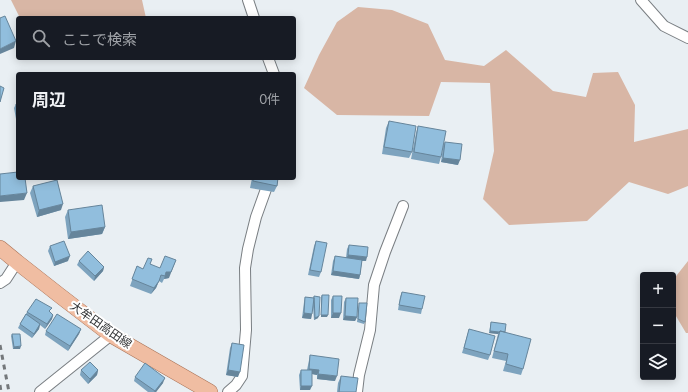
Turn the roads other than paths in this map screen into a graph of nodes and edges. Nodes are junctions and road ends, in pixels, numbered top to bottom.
1 (248, 0) edge
2 (641, 0) edge
3 (253, 16) edge
4 (688, 38) edge
5 (269, 60) edge
6 (273, 72) edge
7 (269, 180) edge
8 (403, 206) dead end
9 (0, 248) edge
10 (16, 262) junction
11 (0, 283) edge
12 (111, 335) junction
13 (40, 392) edge
14 (210, 392) edge
15 (228, 392) edge
16 (357, 392) edge

1 - 3 street
2 - 4 street
5 - 6 street
7 - 15 street
8 - 16 street
9 - 10 main road, 大牟田高田線
10 - 11 street
10 - 12 main road, 大牟田高田線
12 - 13 street
12 - 14 main road, 大牟田高田線

